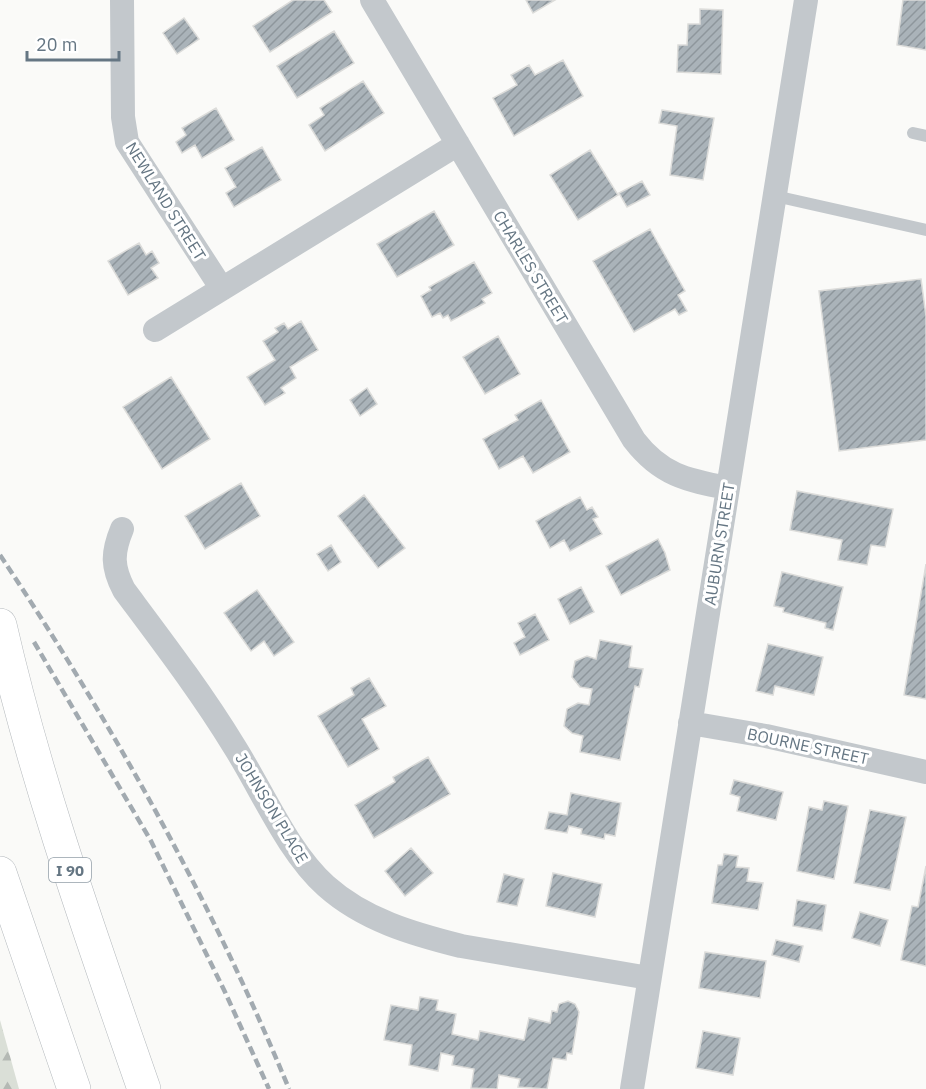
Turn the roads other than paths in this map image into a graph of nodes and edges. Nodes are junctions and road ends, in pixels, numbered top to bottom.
1 (122, 0) edge
2 (372, 0) edge
3 (806, 0) edge
4 (912, 133) dead end
5 (926, 136) edge
6 (458, 144) junction
7 (775, 196) junction
8 (926, 230) edge
9 (222, 289) junction
10 (155, 330) dead end
11 (728, 488) junction
12 (122, 529) dead end
13 (3, 636) edge
14 (690, 723) junction
15 (926, 772) edge
16 (0, 873) edge
17 (649, 978) junction
18 (74, 1089) edge
19 (144, 1089) edge
20 (632, 1089) edge

1 - 9 street, NEWLAND STREET
2 - 6 street, CHARLES STREET
3 - 7 street, AUBURN STREET
4 - 5 lane
6 - 9 street
6 - 11 street, CHARLES STREET
7 - 8 lane
7 - 11 street, AUBURN STREET
9 - 10 street
11 - 14 street, AUBURN STREET
12 - 17 street, JOHNSON PLACE
13 - 19 highway, I 90
14 - 15 street, BOURNE STREET
14 - 17 street, AUBURN STREET
16 - 18 highway
17 - 20 street, AUBURN STREET

